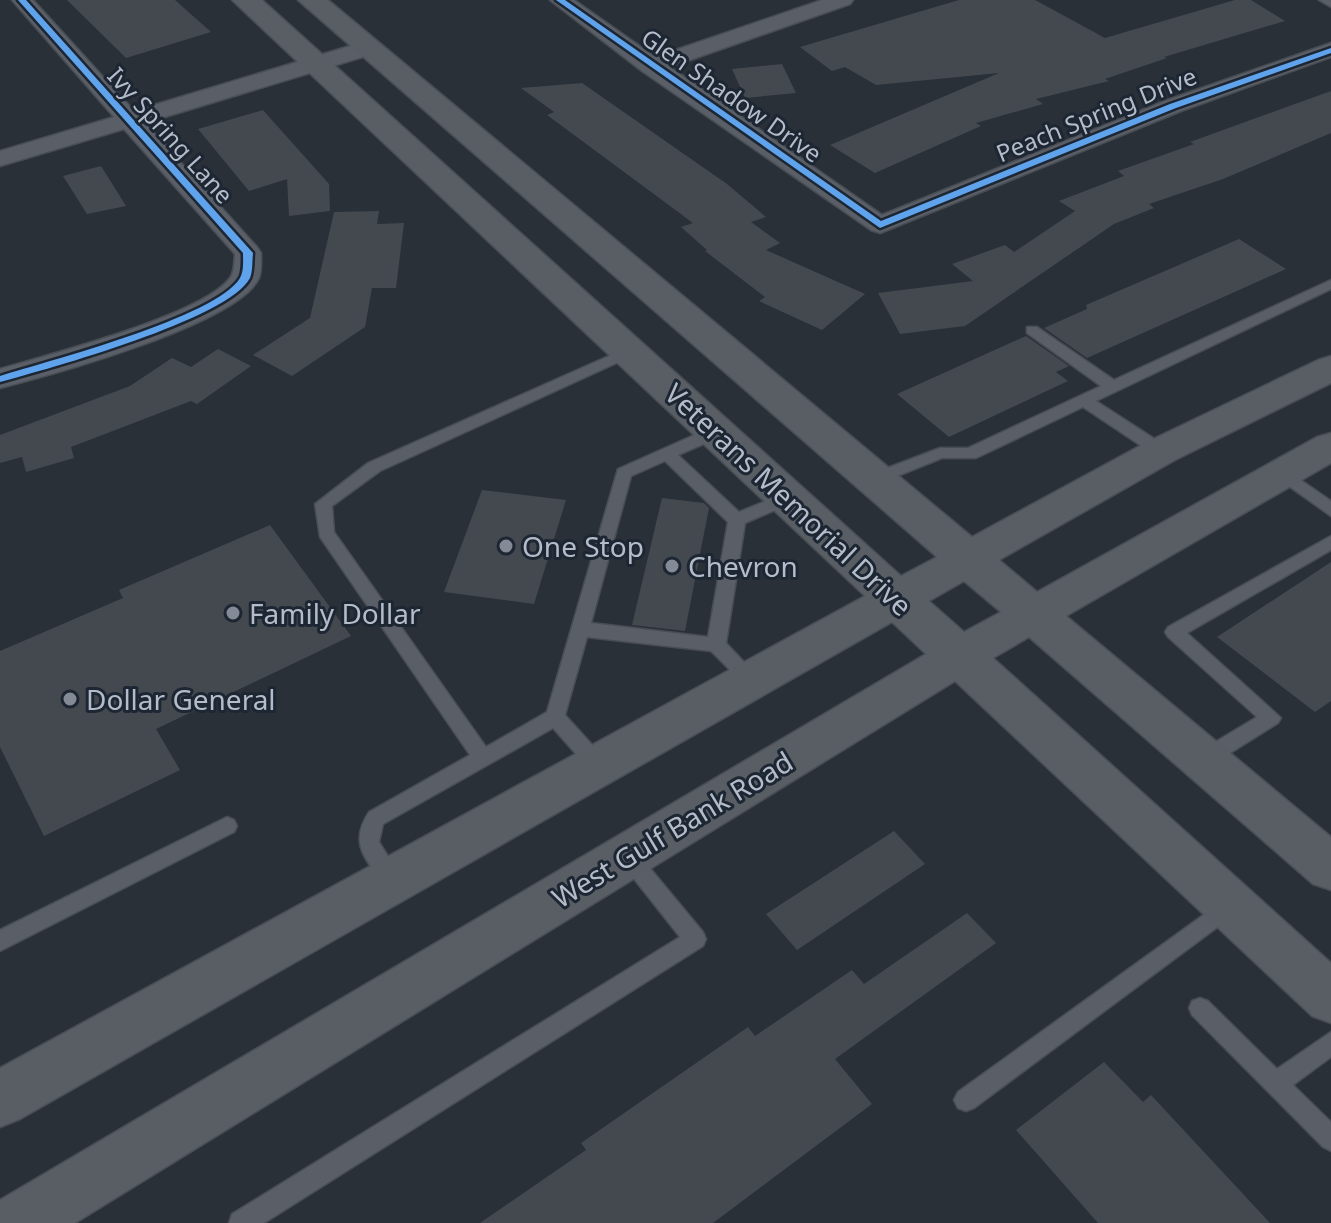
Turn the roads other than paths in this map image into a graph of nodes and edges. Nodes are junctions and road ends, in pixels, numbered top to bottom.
1 (22, 0) edge
2 (246, 0) edge
3 (312, 0) edge
4 (560, 0) edge
5 (843, 0) edge
6 (368, 48) junction
7 (1331, 50) edge
8 (315, 64) junction
9 (650, 66) junction
10 (129, 121) junction
11 (0, 159) edge
12 (880, 225) joint
13 (594, 241) junction
14 (532, 264) junction
15 (1331, 284) edge
16 (1032, 330) dead end
17 (629, 352) junction
18 (1331, 368) edge
19 (0, 379) edge
20 (1113, 387) junction
21 (1084, 400) junction
22 (716, 432) junction
23 (1331, 446) edge
24 (1161, 451) junction
25 (667, 454) junction
26 (1282, 473) junction
27 (875, 479) junction
28 (788, 498) junction
29 (1331, 510) edge
30 (737, 520) junction
31 (1331, 542) edge
32 (967, 558) junction
33 (897, 598) junction
34 (1034, 614) junction
35 (580, 629) junction
36 (716, 645) junction
37 (958, 657) junction
38 (751, 679) junction
39 (555, 717) junction
40 (483, 758) junction
41 (1204, 759) junction
42 (598, 765) junction
43 (227, 826) dead end
44 (627, 855) junction
45 (1331, 868) edge
46 (392, 880) junction
47 (1229, 905) junction
48 (0, 941) edge
49 (1331, 998) edge
50 (1200, 1008) dead end
51 (1331, 1043) edge
52 (1276, 1084) junction
53 (0, 1099) edge
54 (966, 1100) dead end
55 (1331, 1139) edge
56 (19, 1223) edge
57 (241, 1223) edge

1 - 10 street, Ivy Spring Lane
2 - 8 main road, Veterans Memorial Drive
3 - 6 main road
4 - 9 street, Glen Shadow Drive
5 - 9 street
6 - 8 street
6 - 13 main road
7 - 12 street, Peach Spring Drive
8 - 10 street
8 - 14 main road, Veterans Memorial Drive
9 - 12 street, Glen Shadow Drive
10 - 11 street
10 - 19 street, Ivy Spring Lane
13 - 14 main road
13 - 27 main road
14 - 17 main road, Veterans Memorial Drive
15 - 20 lane
16 - 20 lane
17 - 22 main road, Veterans Memorial Drive
17 - 40 lane
18 - 24 main road
20 - 21 lane
21 - 24 lane
21 - 27 lane
22 - 25 lane
22 - 28 main road, Veterans Memorial Drive
23 - 26 main road, West Gulf Bank Road
24 - 32 main road
25 - 30 lane
25 - 35 lane
26 - 29 lane
26 - 34 main road, West Gulf Bank Road
27 - 32 main road
28 - 30 lane
28 - 33 main road, Veterans Memorial Drive
30 - 36 lane
31 - 41 lane
32 - 33 main road
32 - 34 main road
33 - 37 main road, Veterans Memorial Drive
33 - 38 main road
34 - 37 main road, West Gulf Bank Road
34 - 41 main road
35 - 36 lane
35 - 39 lane
36 - 38 lane
37 - 44 main road, West Gulf Bank Road
37 - 47 main road, Veterans Memorial Drive
38 - 42 main road
39 - 40 lane
39 - 42 lane
40 - 46 lane
41 - 45 main road
42 - 46 main road
43 - 48 lane
44 - 56 main road, West Gulf Bank Road
44 - 57 lane
46 - 53 main road
47 - 49 main road, Veterans Memorial Drive
47 - 54 lane
50 - 52 lane
51 - 52 lane
52 - 55 lane

